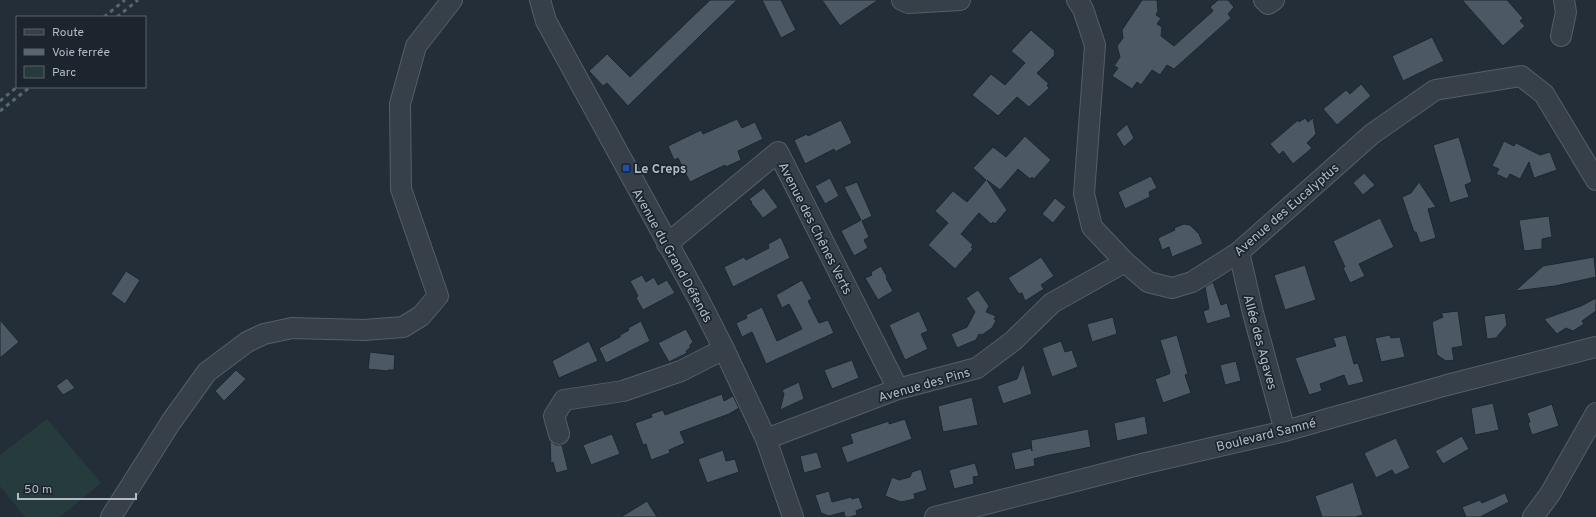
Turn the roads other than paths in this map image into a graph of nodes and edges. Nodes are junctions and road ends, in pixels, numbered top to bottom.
1 (452, 0) edge
2 (540, 0) edge
3 (902, 0) edge
4 (960, 0) edge
5 (1264, 0) edge
6 (1274, 0) edge
7 (1564, 0) edge
8 (1085, 3) edge
9 (1562, 36) dead end
10 (1596, 180) edge
11 (667, 244) junction
12 (1239, 252) junction
13 (1125, 262) junction
14 (1596, 347) edge
15 (724, 349) junction
16 (898, 389) junction
17 (1596, 412) edge
18 (1285, 431) junction
19 (559, 434) dead end
20 (766, 439) junction
21 (111, 517) edge
22 (793, 517) edge
23 (936, 517) edge
24 (1533, 517) edge

1 - 21 street
2 - 11 street, Avenue du Grand Défends
3 - 4 street
5 - 6 street
7 - 9 street
8 - 13 street, Avenue des Eucalyptus
10 - 12 street, Avenue des Eucalyptus
11 - 15 street, Avenue du Grand Défends
11 - 16 street, Avenue des Chênes Verts
12 - 13 street, Avenue des Eucalyptus
12 - 18 street, Allée des Agaves
13 - 16 street, Avenue des Pins
14 - 18 street, Boulevard Samné
15 - 19 street
15 - 20 street, Avenue du Grand Défends
16 - 20 street, Avenue des Pins
17 - 24 street
18 - 23 street, Boulevard Samné
20 - 22 street, Avenue du Grand Défends

